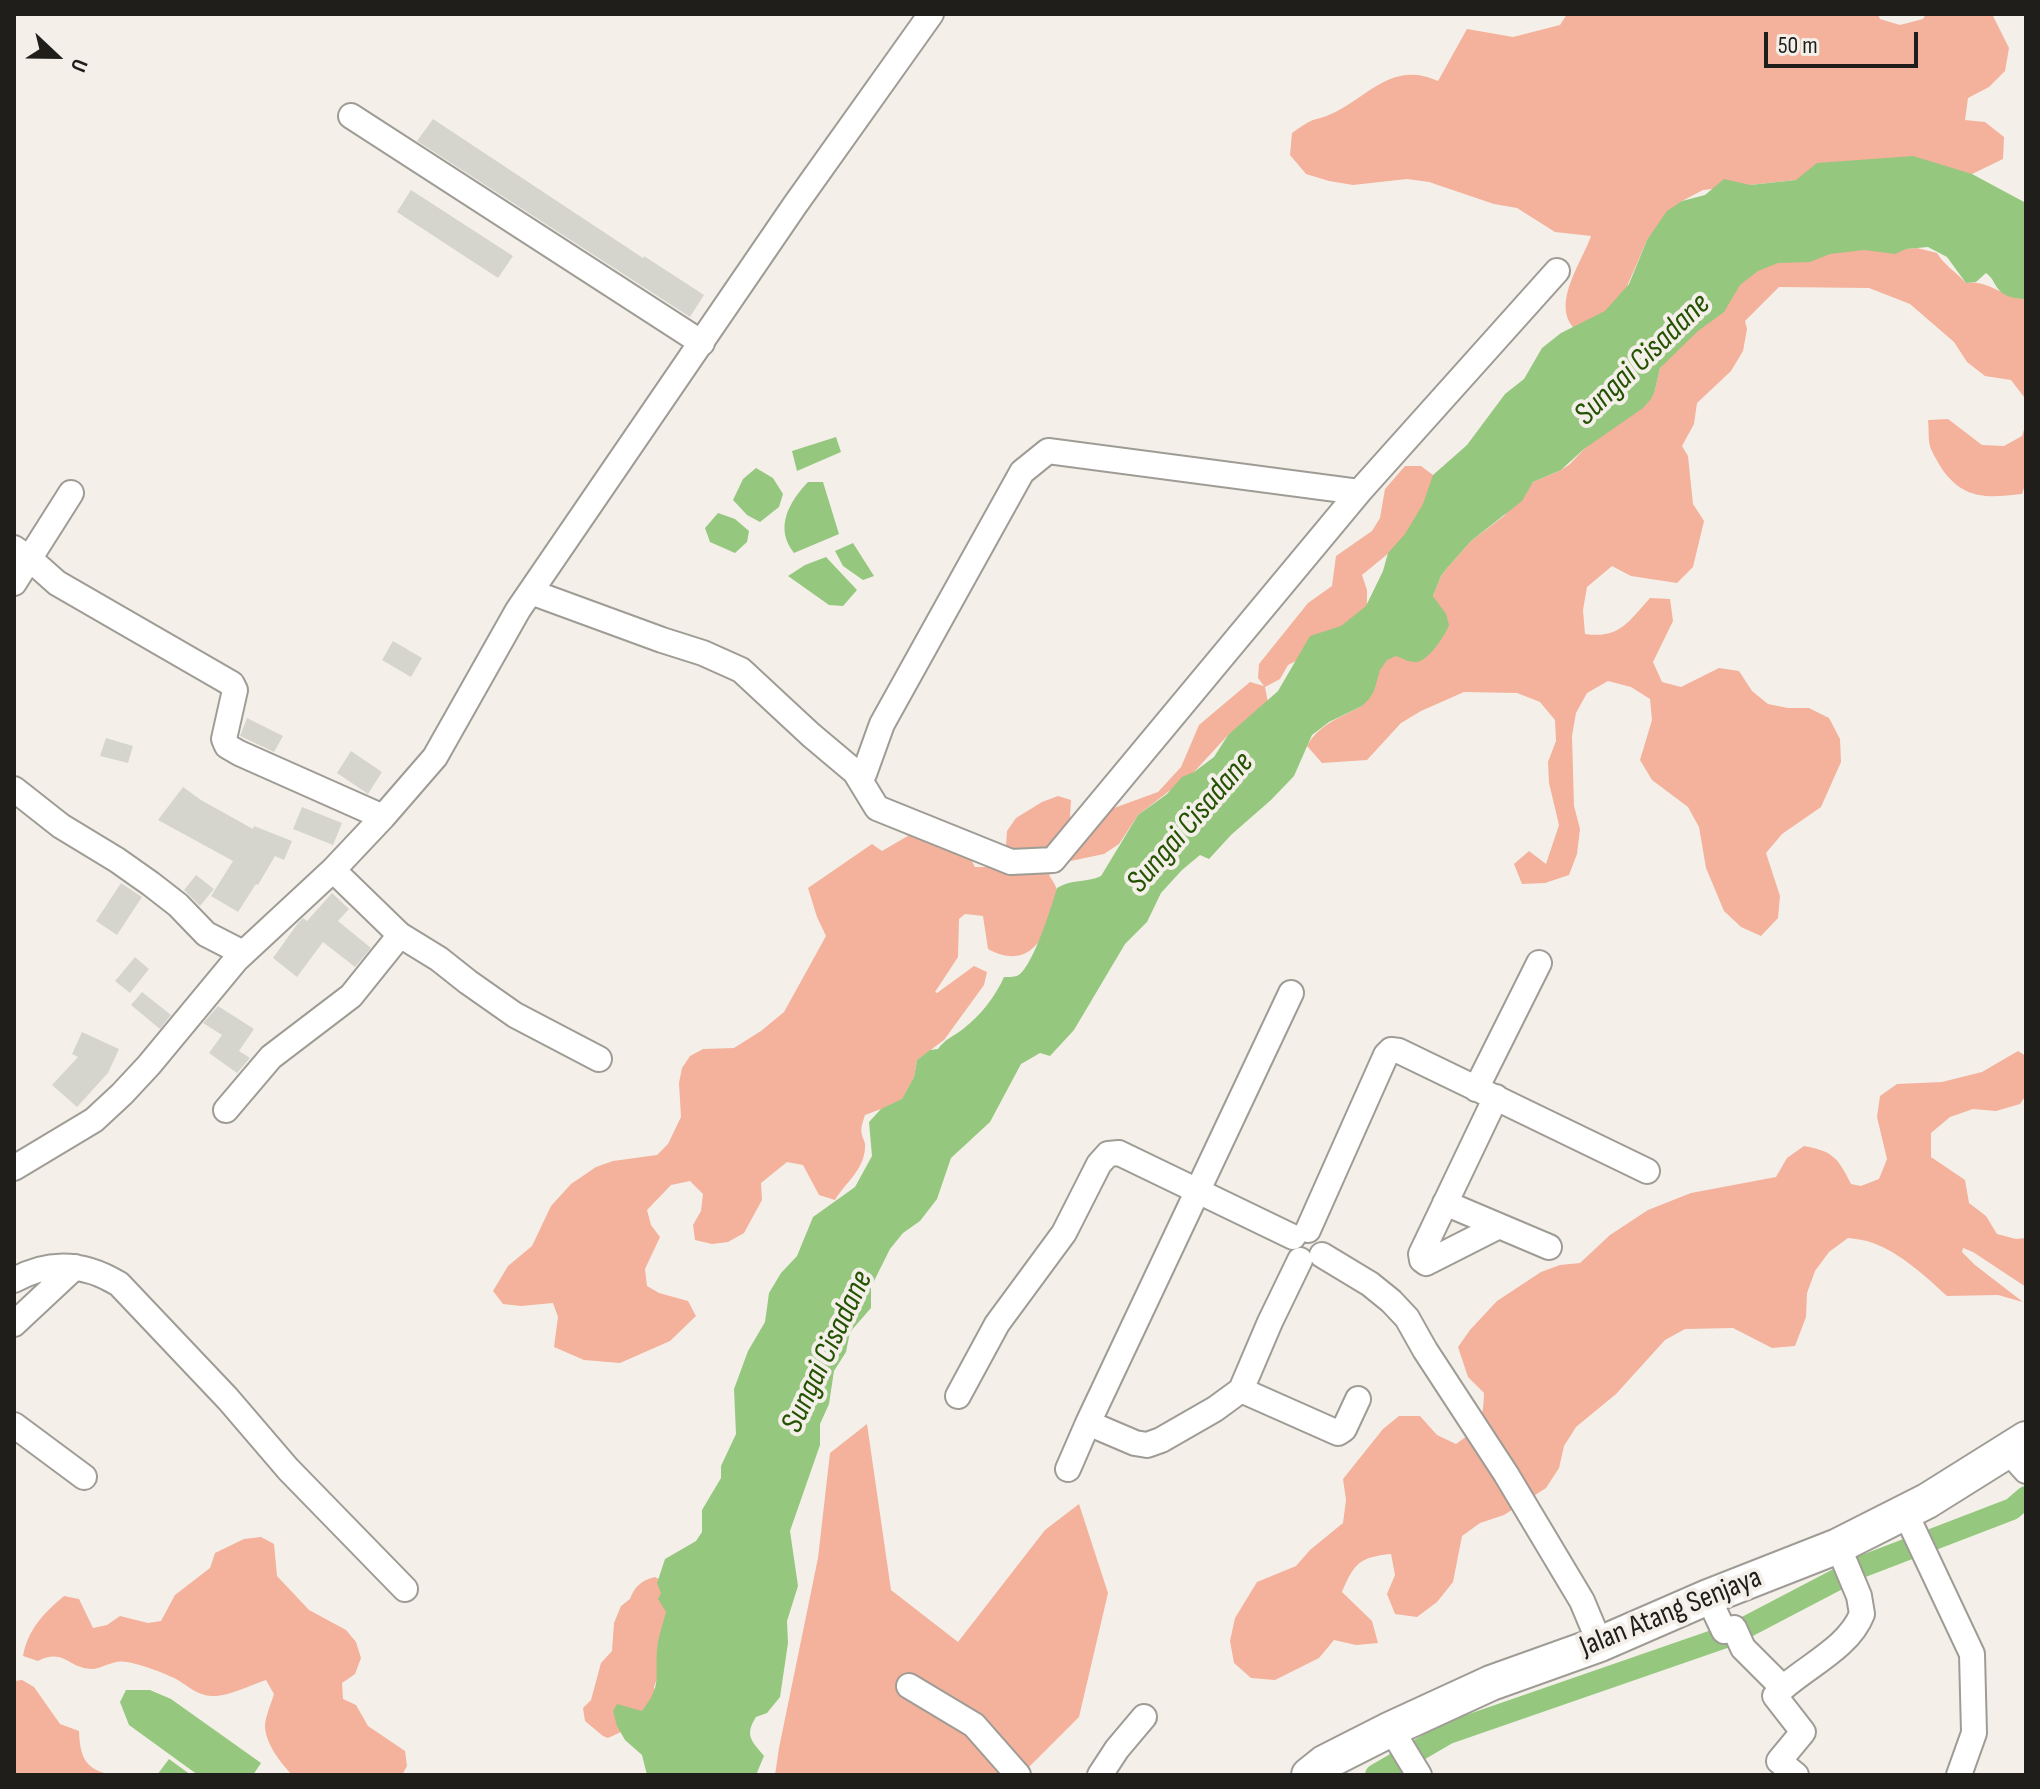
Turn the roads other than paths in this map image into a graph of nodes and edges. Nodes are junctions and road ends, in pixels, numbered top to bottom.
1 (931, 14) edge
2 (351, 116) dead end
3 (1557, 271) dead end
4 (702, 343) junction
5 (1359, 492) junction
6 (71, 493) dead end
7 (22, 553) edge
8 (14, 583) edge
9 (531, 592) junction
10 (855, 772) junction
11 (14, 789) edge
12 (383, 817) junction
13 (333, 870) junction
14 (400, 935) junction
15 (243, 953) junction
16 (1539, 963) dead end
17 (1291, 993) dead end
18 (599, 1059) dead end
19 (1486, 1093) junction
20 (226, 1110) dead end
21 (14, 1168) edge
22 (1647, 1171) dead end
23 (1198, 1191) junction
24 (1445, 1203) junction
25 (1499, 1226) junction
26 (1306, 1246) junction
27 (1549, 1247) dead end
28 (75, 1267) junction
29 (14, 1280) edge
30 (14, 1324) edge
31 (1241, 1390) junction
32 (958, 1396) dead end
33 (1358, 1399) dead end
34 (1088, 1423) junction
35 (14, 1425) edge
36 (2020, 1457) edge
37 (1068, 1469) dead end
38 (84, 1477) dead end
39 (1905, 1512) junction
40 (1841, 1554) junction
41 (405, 1589) dead end
42 (1708, 1597) junction
43 (1600, 1644) junction
44 (909, 1686) dead end
45 (1783, 1688) junction
46 (1144, 1717) dead end
47 (1395, 1734) junction
48 (1414, 1768) edge
49 (1018, 1775) edge
50 (1100, 1775) edge
51 (1309, 1775) edge
52 (1796, 1775) edge
53 (1959, 1775) edge

1 - 4 street
2 - 4 street
3 - 5 street
4 - 9 street
5 - 10 street
5 - 10 street
6 - 7 street
7 - 8 street
7 - 12 street
9 - 10 street
9 - 12 street
11 - 15 street
12 - 13 street
13 - 14 street
13 - 15 street
14 - 18 street
14 - 20 street
15 - 21 street
16 - 19 street
17 - 23 street
19 - 22 street
19 - 24 street
19 - 26 street
23 - 26 street
23 - 32 street
23 - 34 street
24 - 25 street
24 - 25 street
25 - 27 street
26 - 31 street
26 - 43 street
28 - 29 street
28 - 30 street
28 - 41 street
31 - 33 street
31 - 34 street
34 - 37 street
35 - 38 street
36 - 39 main road, Jalan Atang Senjaya
39 - 40 main road, Jalan Atang Senjaya
39 - 53 street
40 - 42 main road, Jalan Atang Senjaya
40 - 45 street
42 - 43 main road, Jalan Atang Senjaya
42 - 45 street
43 - 47 main road, Jalan Atang Senjaya
44 - 49 street
45 - 52 street
46 - 50 street
47 - 48 street
47 - 51 main road, Jalan Atang Senjaya

